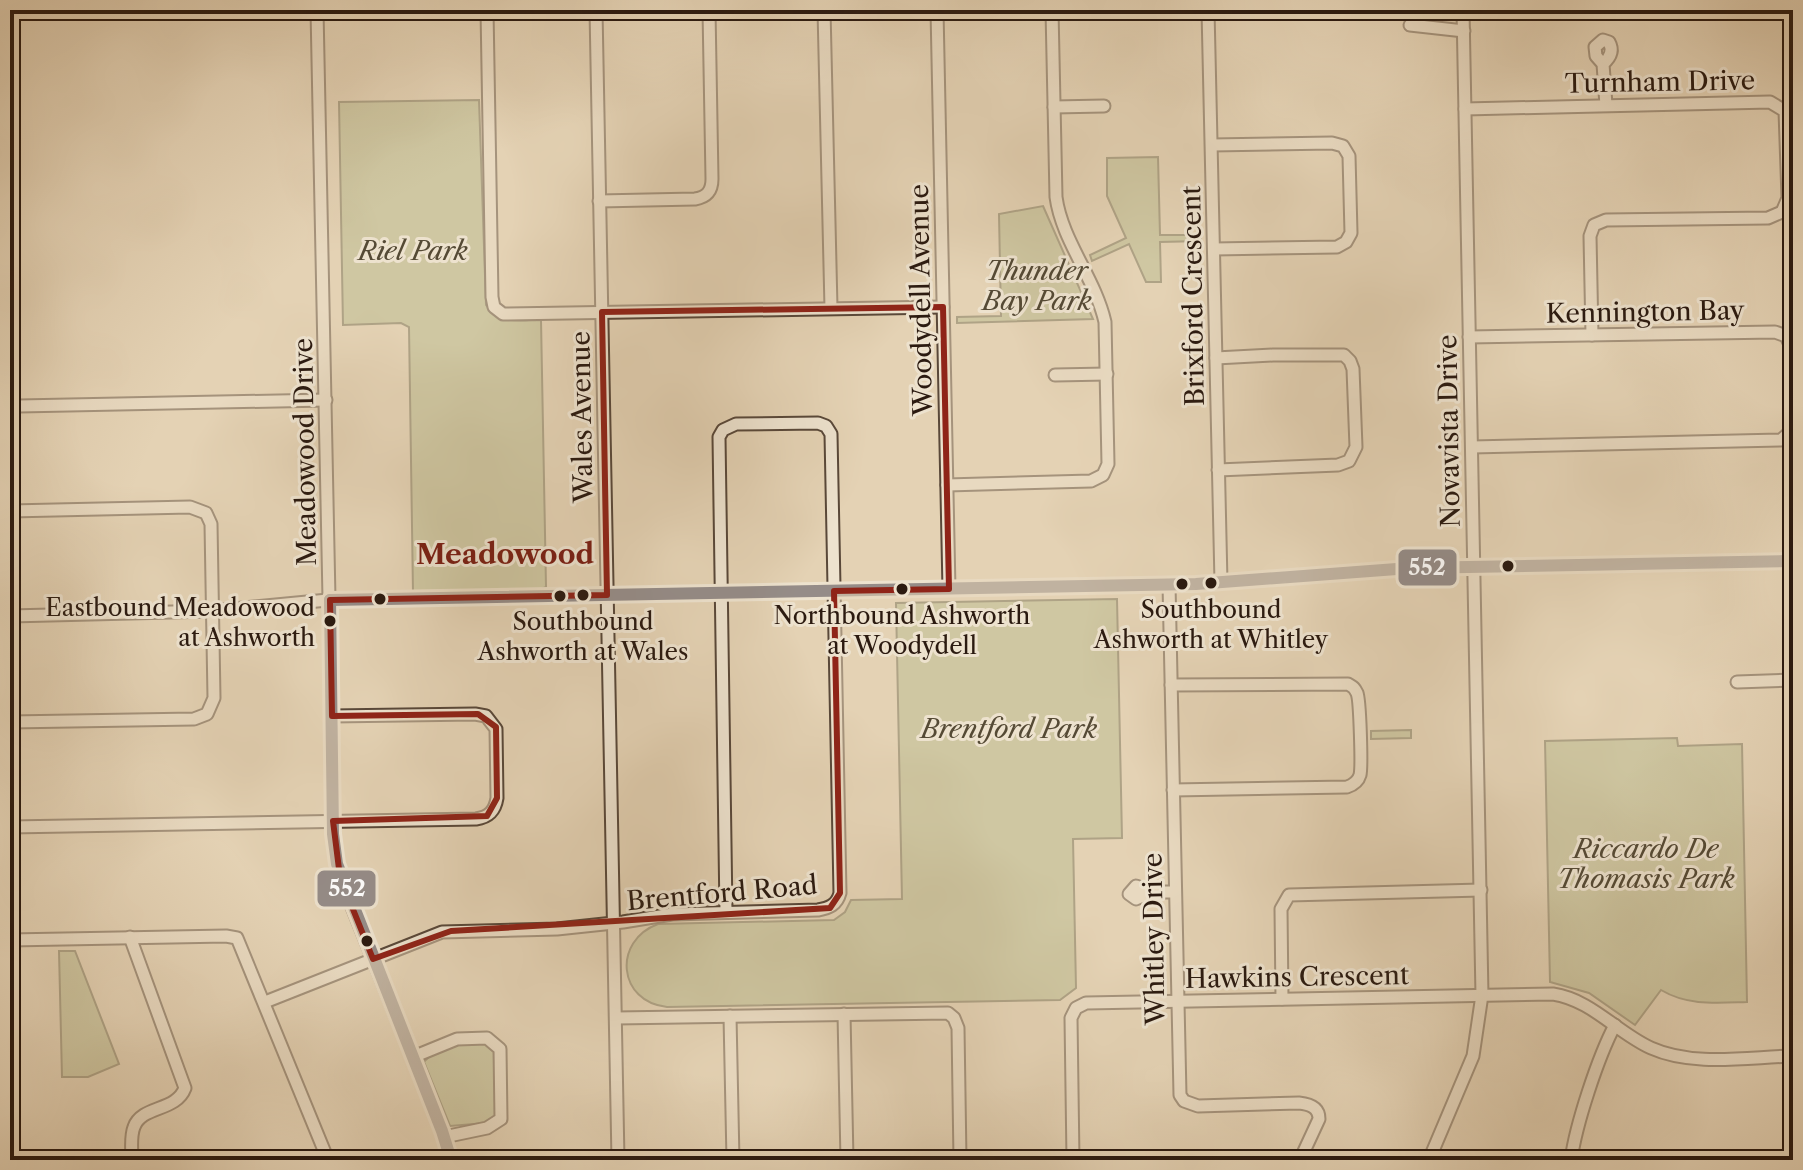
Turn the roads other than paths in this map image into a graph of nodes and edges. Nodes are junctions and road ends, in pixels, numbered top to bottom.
1 (317, 10) edge
2 (487, 10) edge
3 (596, 10) edge
4 (709, 10) edge
5 (824, 10) edge
6 (937, 10) edge
7 (1052, 10) edge
8 (1208, 10) edge
9 (1463, 10) edge
10 (1410, 25) dead end
11 (1464, 31) junction
12 (1603, 64) dead end
13 (1606, 105) junction
14 (1104, 106) dead end
15 (1054, 107) junction
16 (1465, 109) junction
17 (1212, 145) junction
18 (599, 201) junction
19 (1214, 249) junction
20 (943, 307) junction
21 (831, 308) junction
22 (602, 312) junction
23 (1592, 335) junction
24 (1469, 337) junction
25 (1216, 358) junction
26 (1107, 374) junction
27 (1055, 375) dead end
28 (326, 400) junction
29 (10, 408) edge
30 (1472, 447) junction
31 (1218, 470) junction
32 (947, 485) junction
33 (10, 511) edge
34 (1793, 561) edge
35 (1474, 567) junction
36 (1221, 582) junction
37 (1169, 584) junction
38 (949, 589) junction
39 (834, 591) junction
40 (722, 593) junction
41 (608, 595) junction
42 (330, 600) junction
43 (212, 611) junction
44 (10, 616) edge
45 (1793, 680) edge
46 (1737, 682) dead end
47 (1171, 685) junction
48 (332, 716) junction
49 (10, 722) edge
50 (1173, 790) junction
51 (333, 821) junction
52 (10, 827) edge
53 (1481, 890) junction
54 (1152, 892) dead end
55 (1175, 892) junction
56 (726, 912) junction
57 (614, 923) junction
58 (130, 937) junction
59 (10, 940) edge
60 (373, 959) junction
61 (1482, 995) junction
62 (1282, 999) junction
63 (10, 1000) edge
64 (1178, 1001) junction
65 (265, 1002) junction
66 (844, 1014) junction
67 (730, 1016) junction
68 (616, 1018) junction
69 (1615, 1025) junction
70 (10, 1054) edge
71 (1793, 1056) edge
72 (413, 1057) junction
73 (444, 1137) junction
74 (10, 1143) edge
75 (13, 1160) edge
76 (132, 1160) edge
77 (328, 1160) edge
78 (451, 1160) edge
79 (618, 1160) edge
80 (733, 1160) edge
81 (847, 1160) edge
82 (960, 1160) edge
83 (1073, 1160) edge
84 (1300, 1160) edge
85 (1429, 1160) edge
86 (1571, 1160) edge

1 - 28 street, Meadowood Drive
2 - 22 street
3 - 18 street, Wales Avenue
4 - 18 street
5 - 21 street
6 - 20 street, Woodydell Avenue
7 - 15 street
8 - 17 street, Brixford Crescent
9 - 11 street, Novavista Drive
10 - 11 street
11 - 16 street, Novavista Drive
12 - 13 street
13 - 16 street, Turnham Drive
13 - 23 street, Turnham Drive
14 - 15 street
15 - 26 street
16 - 24 street, Novavista Drive
17 - 19 street, Brixford Crescent
17 - 19 street
18 - 22 street, Wales Avenue
19 - 25 street, Brixford Crescent
20 - 21 street
20 - 32 street, Woodydell Avenue
21 - 22 street
22 - 41 street, Wales Avenue
23 - 24 street, Kennington Bay
23 - 30 street, Kennington Bay
24 - 30 street, Novavista Drive
25 - 31 street, Brixford Crescent
25 - 31 street
26 - 27 street
26 - 32 street
28 - 29 street
28 - 42 street, Meadowood Drive
30 - 35 street, Novavista Drive
31 - 36 street, Brixford Crescent
32 - 38 street, Woodydell Avenue
33 - 43 street
34 - 35 street
35 - 36 street
35 - 53 street, Novavista Drive
36 - 37 street
37 - 38 street
37 - 47 street, Whitley Drive
38 - 39 street
39 - 40 street
39 - 40 street
39 - 56 street, Brentford Road
40 - 41 street
40 - 56 street
41 - 42 street
41 - 57 street, Wales Avenue
42 - 43 street
42 - 48 street, Meadowood Drive
43 - 44 street
43 - 49 street
45 - 46 street
47 - 50 street, Whitley Drive
47 - 50 street
48 - 51 street, Meadowood Drive
48 - 51 street
50 - 55 street, Whitley Drive
51 - 52 street
51 - 60 street, Meadowood Drive
53 - 61 street, Novavista Drive
53 - 62 street
54 - 55 street
55 - 64 street, Whitley Drive
56 - 57 street, Brentford Road
57 - 60 street, Brentford Road
57 - 68 street, Wales Avenue
58 - 59 street
58 - 65 street
58 - 76 street
60 - 65 street, Brentford Road
60 - 72 street, Meadowood Drive
61 - 62 street, Hawkins Crescent
61 - 69 street, Hawkins Crescent
61 - 85 street, Novavista Drive
62 - 64 street, Hawkins Crescent
63 - 70 street
64 - 83 street, Hawkins Crescent
64 - 84 street, Whitley Drive
65 - 77 street
66 - 67 street
66 - 81 street
66 - 82 street
67 - 68 street
67 - 80 street
68 - 79 street, Wales Avenue
69 - 71 street, Hawkins Crescent
69 - 86 street
72 - 73 street, Meadowood Drive
72 - 73 street
73 - 78 street, Meadowood Drive
74 - 75 street

